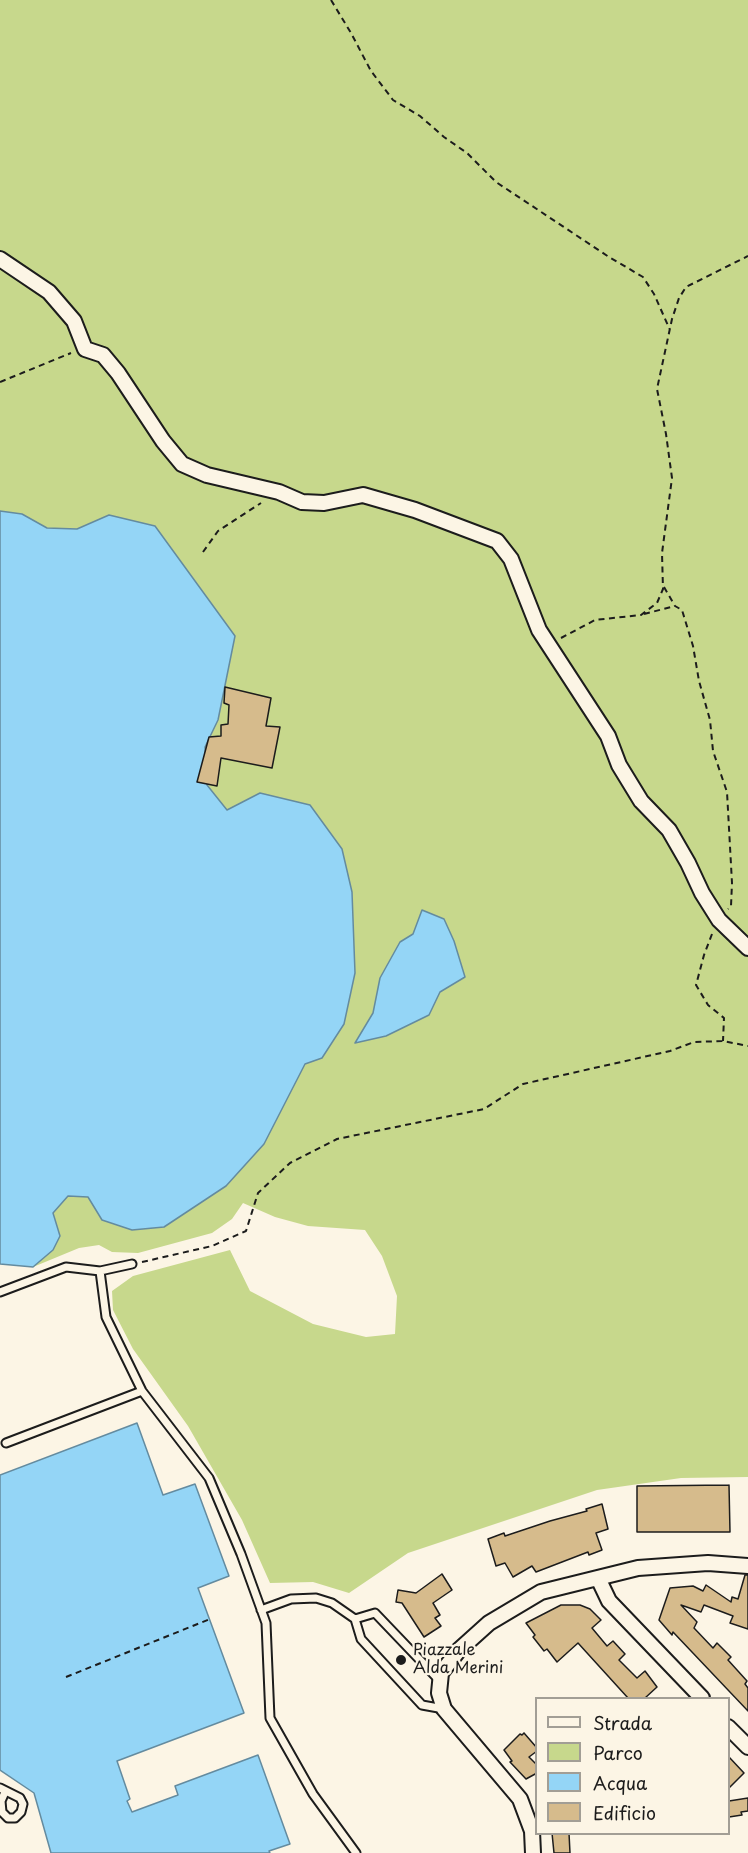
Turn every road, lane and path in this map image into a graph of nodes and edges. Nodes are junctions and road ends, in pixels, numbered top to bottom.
1 (331, 0) edge
2 (748, 256) edge
3 (0, 259) edge
4 (670, 330) junction
5 (85, 349) junction
6 (0, 382) edge
7 (279, 492) junction
8 (203, 552) dead end
9 (663, 584) junction
10 (675, 606) junction
11 (641, 615) junction
12 (549, 645) junction
13 (718, 920) junction
14 (748, 948) edge
15 (723, 1041) junction
16 (748, 1046) edge
17 (132, 1264) joint
18 (100, 1271) junction
19 (0, 1292) edge
20 (142, 1391) junction
21 (6, 1443) dead end
22 (748, 1566) edge
23 (598, 1578) junction
24 (261, 1610) junction
25 (210, 1619) dead end
26 (355, 1619) junction
27 (66, 1677) dead end
28 (440, 1681) junction
29 (701, 1697) edge
30 (444, 1709) junction
31 (730, 1727) edge
32 (748, 1747) edge
33 (356, 1853) edge
34 (533, 1853) edge

1 - 4 path
2 - 4 path
3 - 5 street
4 - 9 path
5 - 6 path
5 - 7 street
7 - 8 path
7 - 12 street
9 - 10 path
9 - 11 path
10 - 11 path
10 - 13 path
11 - 12 path
12 - 13 street
13 - 14 street
13 - 15 path
15 - 16 path
15 - 17 path
17 - 18 lane
18 - 19 lane
18 - 20 lane
20 - 21 lane
20 - 24 lane
22 - 23 street
23 - 28 street
23 - 29 street
24 - 26 lane
24 - 33 lane
25 - 27 path
26 - 28 lane
26 - 30 lane
28 - 30 street
30 - 34 street
31 - 32 street

